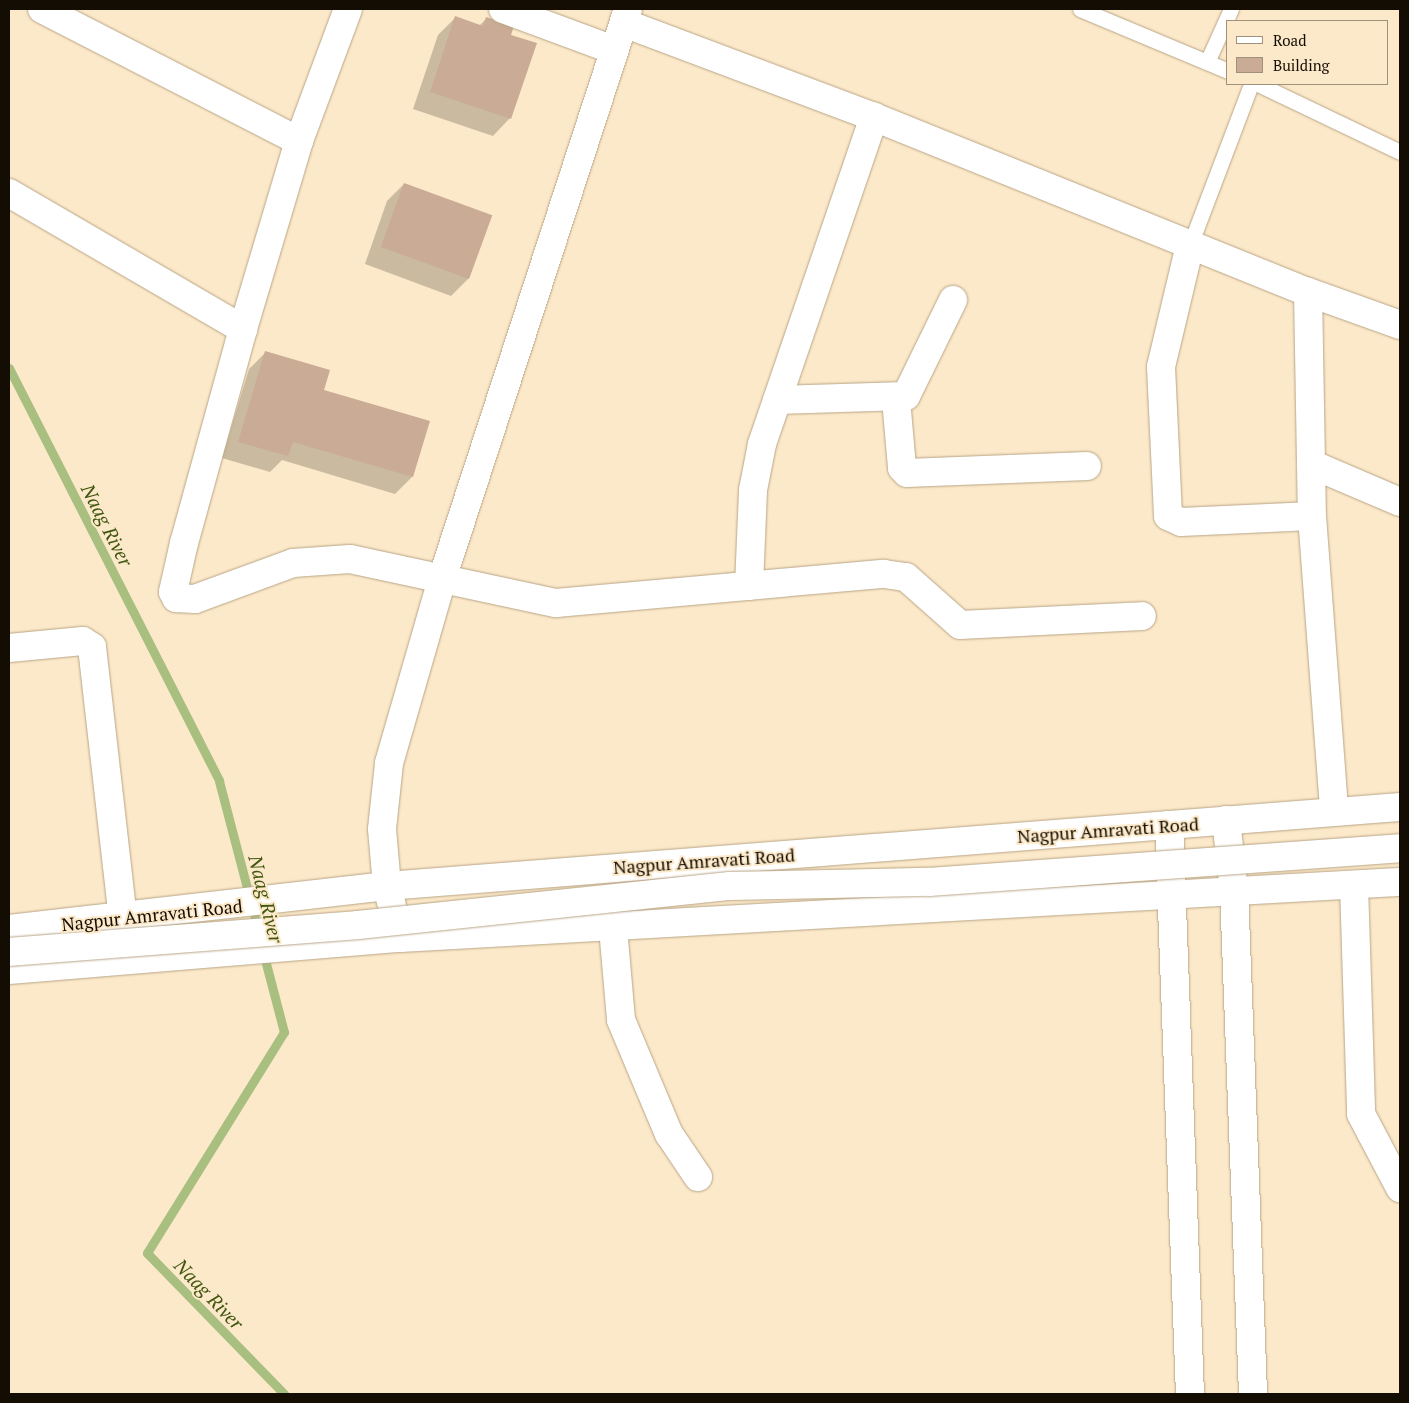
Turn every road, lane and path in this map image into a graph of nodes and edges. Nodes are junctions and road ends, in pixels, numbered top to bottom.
1 (42, 9) edge
2 (348, 9) edge
3 (503, 9) edge
4 (1080, 9) edge
5 (626, 16) edge
6 (1226, 20) edge
7 (614, 50) junction
8 (1207, 62) junction
9 (1226, 70) edge
10 (1251, 85) edge
11 (1260, 85) edge
12 (874, 117) junction
13 (299, 141) junction
14 (1400, 152) edge
15 (9, 194) edge
16 (1190, 245) junction
17 (1308, 292) junction
18 (953, 300) dead end
19 (1400, 325) edge
20 (243, 329) junction
21 (896, 399) junction
22 (776, 400) junction
23 (1311, 464) junction
24 (1087, 466) dead end
25 (1400, 502) edge
26 (1312, 516) junction
27 (443, 576) junction
28 (749, 586) junction
29 (1142, 616) dead end
30 (9, 648) edge
31 (1400, 807) edge
32 (1334, 811) junction
33 (1226, 820) junction
34 (1169, 825) junction
35 (1400, 848) edge
36 (1400, 882) edge
37 (1354, 885) junction
38 (387, 886) junction
39 (1234, 890) junction
40 (1170, 894) junction
41 (123, 919) junction
42 (613, 928) junction
43 (9, 929) edge
44 (400, 938) junction
45 (9, 952) edge
46 (9, 970) edge
47 (698, 1177) dead end
48 (1400, 1188) edge
49 (1190, 1394) edge
50 (1253, 1394) edge

1 - 13 main road
2 - 13 main road
3 - 7 main road
4 - 8 lane
5 - 7 main road
5 - 12 main road
6 - 8 lane
7 - 27 main road
8 - 9 lane
10 - 16 lane
11 - 14 lane
12 - 16 main road
12 - 22 main road
13 - 20 main road
15 - 20 main road
16 - 17 main road
16 - 26 main road
17 - 19 main road
17 - 23 main road
18 - 21 main road
20 - 27 main road
21 - 22 main road
21 - 24 main road
22 - 28 main road
23 - 25 main road
23 - 26 main road
26 - 32 main road
27 - 28 main road
27 - 38 main road
28 - 29 main road
30 - 41 main road
31 - 32 main road, Nagpur Amravati Road
32 - 33 main road, Nagpur Amravati Road
33 - 34 main road, Nagpur Amravati Road
33 - 39 main road
34 - 38 main road, Nagpur Amravati Road
34 - 40 main road
35 - 45 main road, bridge
36 - 37 main road
37 - 39 main road
37 - 48 main road
38 - 41 main road, Nagpur Amravati Road
38 - 44 main road
39 - 40 main road
39 - 50 main road
40 - 42 main road
40 - 49 main road
41 - 43 main road, Nagpur Amravati Road
42 - 44 main road
42 - 47 main road
44 - 46 main road

